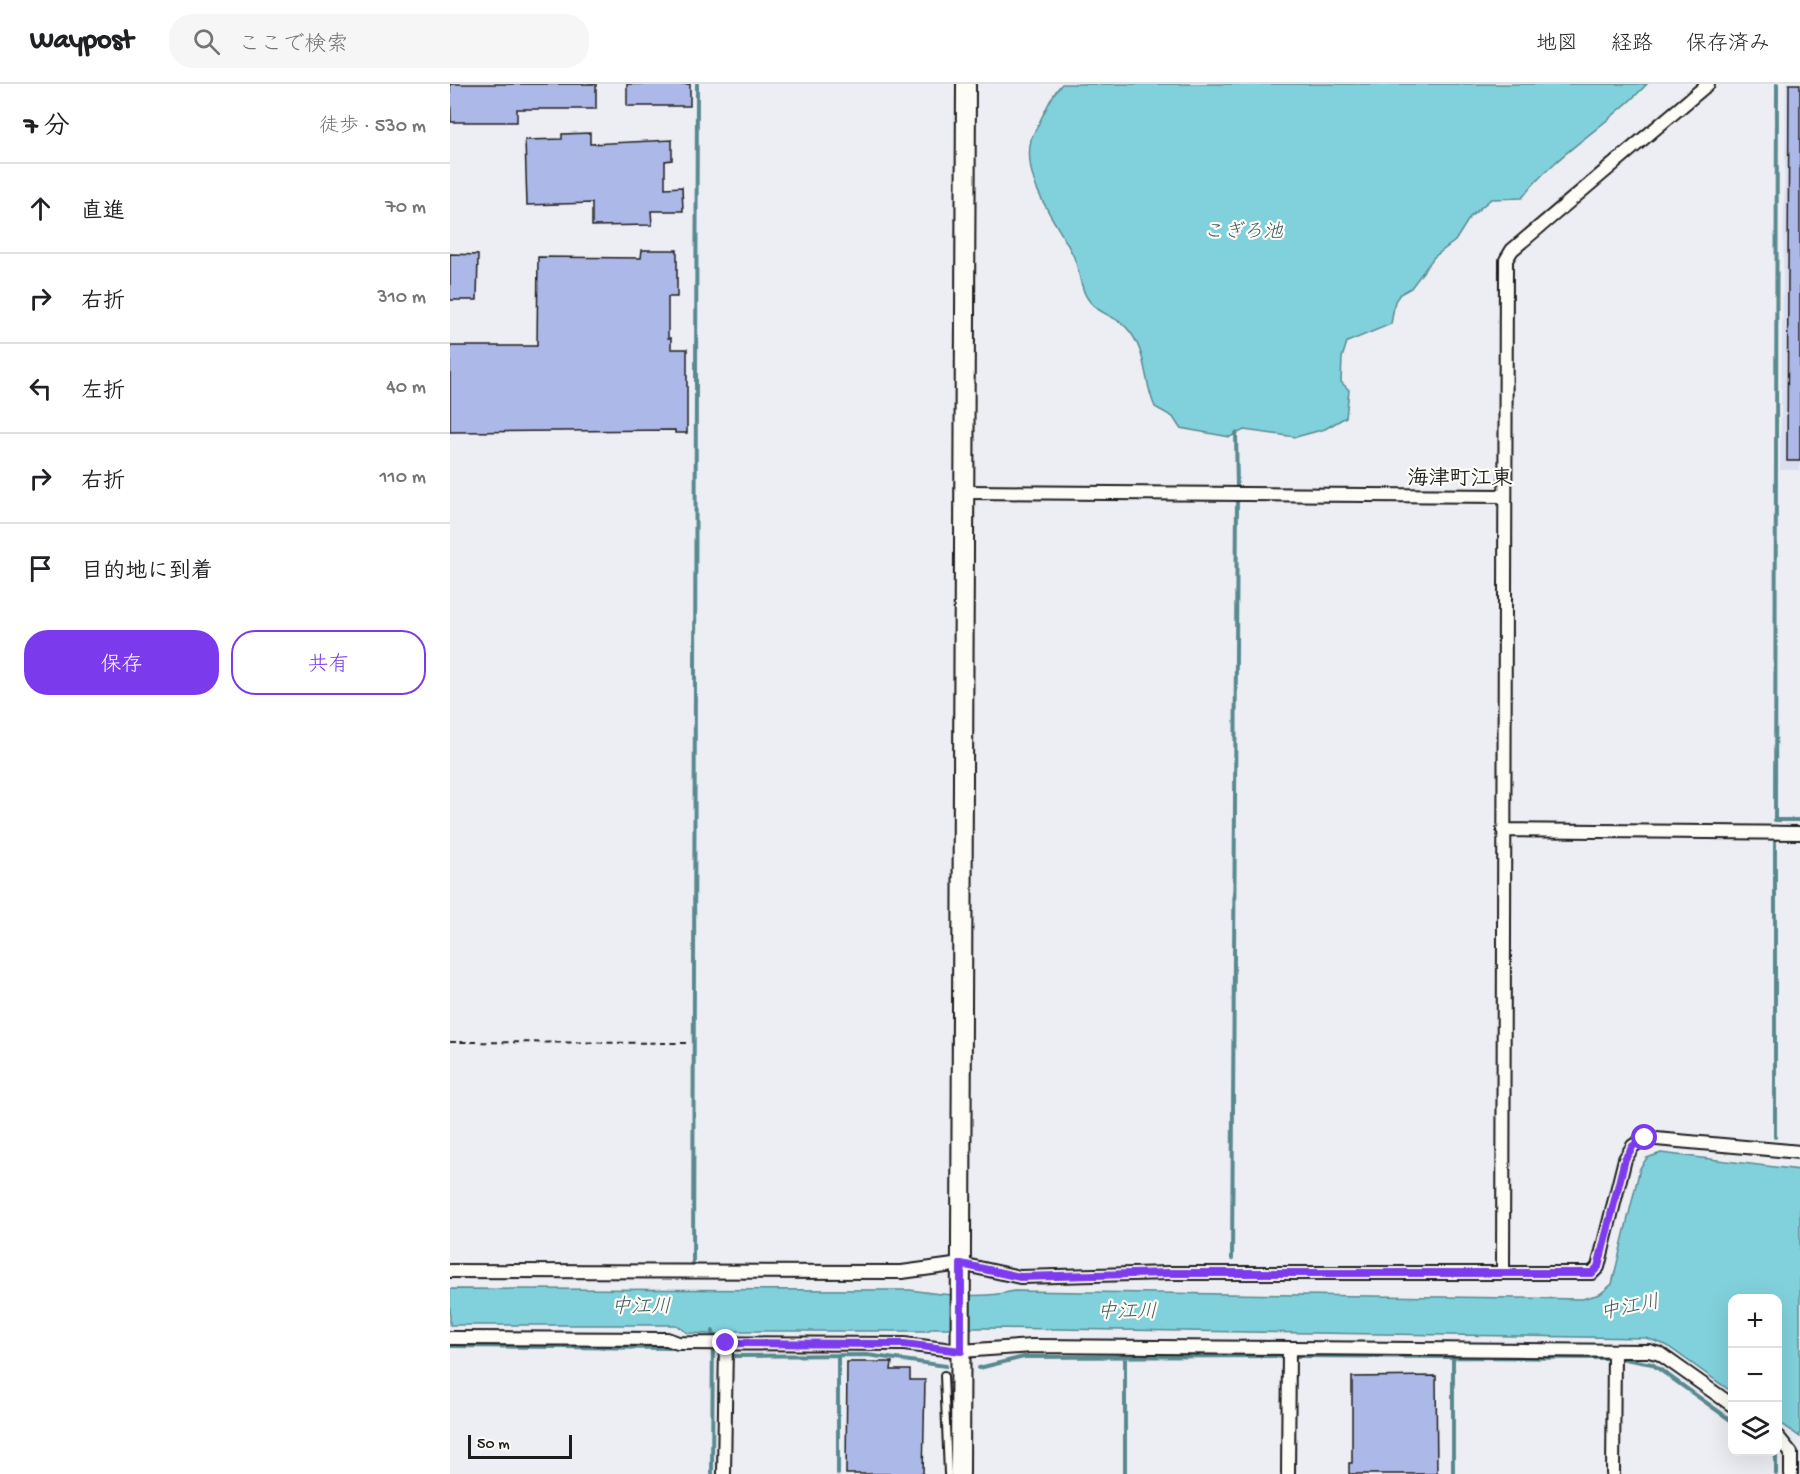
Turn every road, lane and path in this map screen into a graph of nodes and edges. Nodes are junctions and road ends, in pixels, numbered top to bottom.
1 (966, 84) edge
2 (1708, 84) edge
3 (966, 492) junction
4 (1504, 496) junction
5 (1503, 830) junction
6 (1800, 833) edge
7 (450, 1042) edge
8 (686, 1043) dead end
9 (1800, 1152) edge
10 (450, 1271) edge
11 (961, 1271) junction
12 (1503, 1272) junction
13 (450, 1338) edge
14 (724, 1343) junction
15 (961, 1346) junction
16 (1289, 1349) junction
17 (1614, 1351) junction
18 (944, 1375) dead end
19 (1728, 1402) edge
20 (1782, 1442) edge
21 (724, 1474) edge
22 (948, 1474) edge
23 (960, 1474) edge
24 (1288, 1474) edge
25 (1613, 1474) edge
26 (1791, 1474) edge

1 - 3 street
2 - 4 street
3 - 4 street
3 - 11 street
4 - 5 street
5 - 6 street
5 - 12 street
7 - 8 path
9 - 12 street
10 - 11 street
11 - 12 street
11 - 15 street
13 - 14 street
14 - 15 street
14 - 21 street
15 - 16 street
15 - 23 street
16 - 17 street
16 - 24 street
17 - 19 street
17 - 25 street
18 - 22 lane
20 - 26 street

